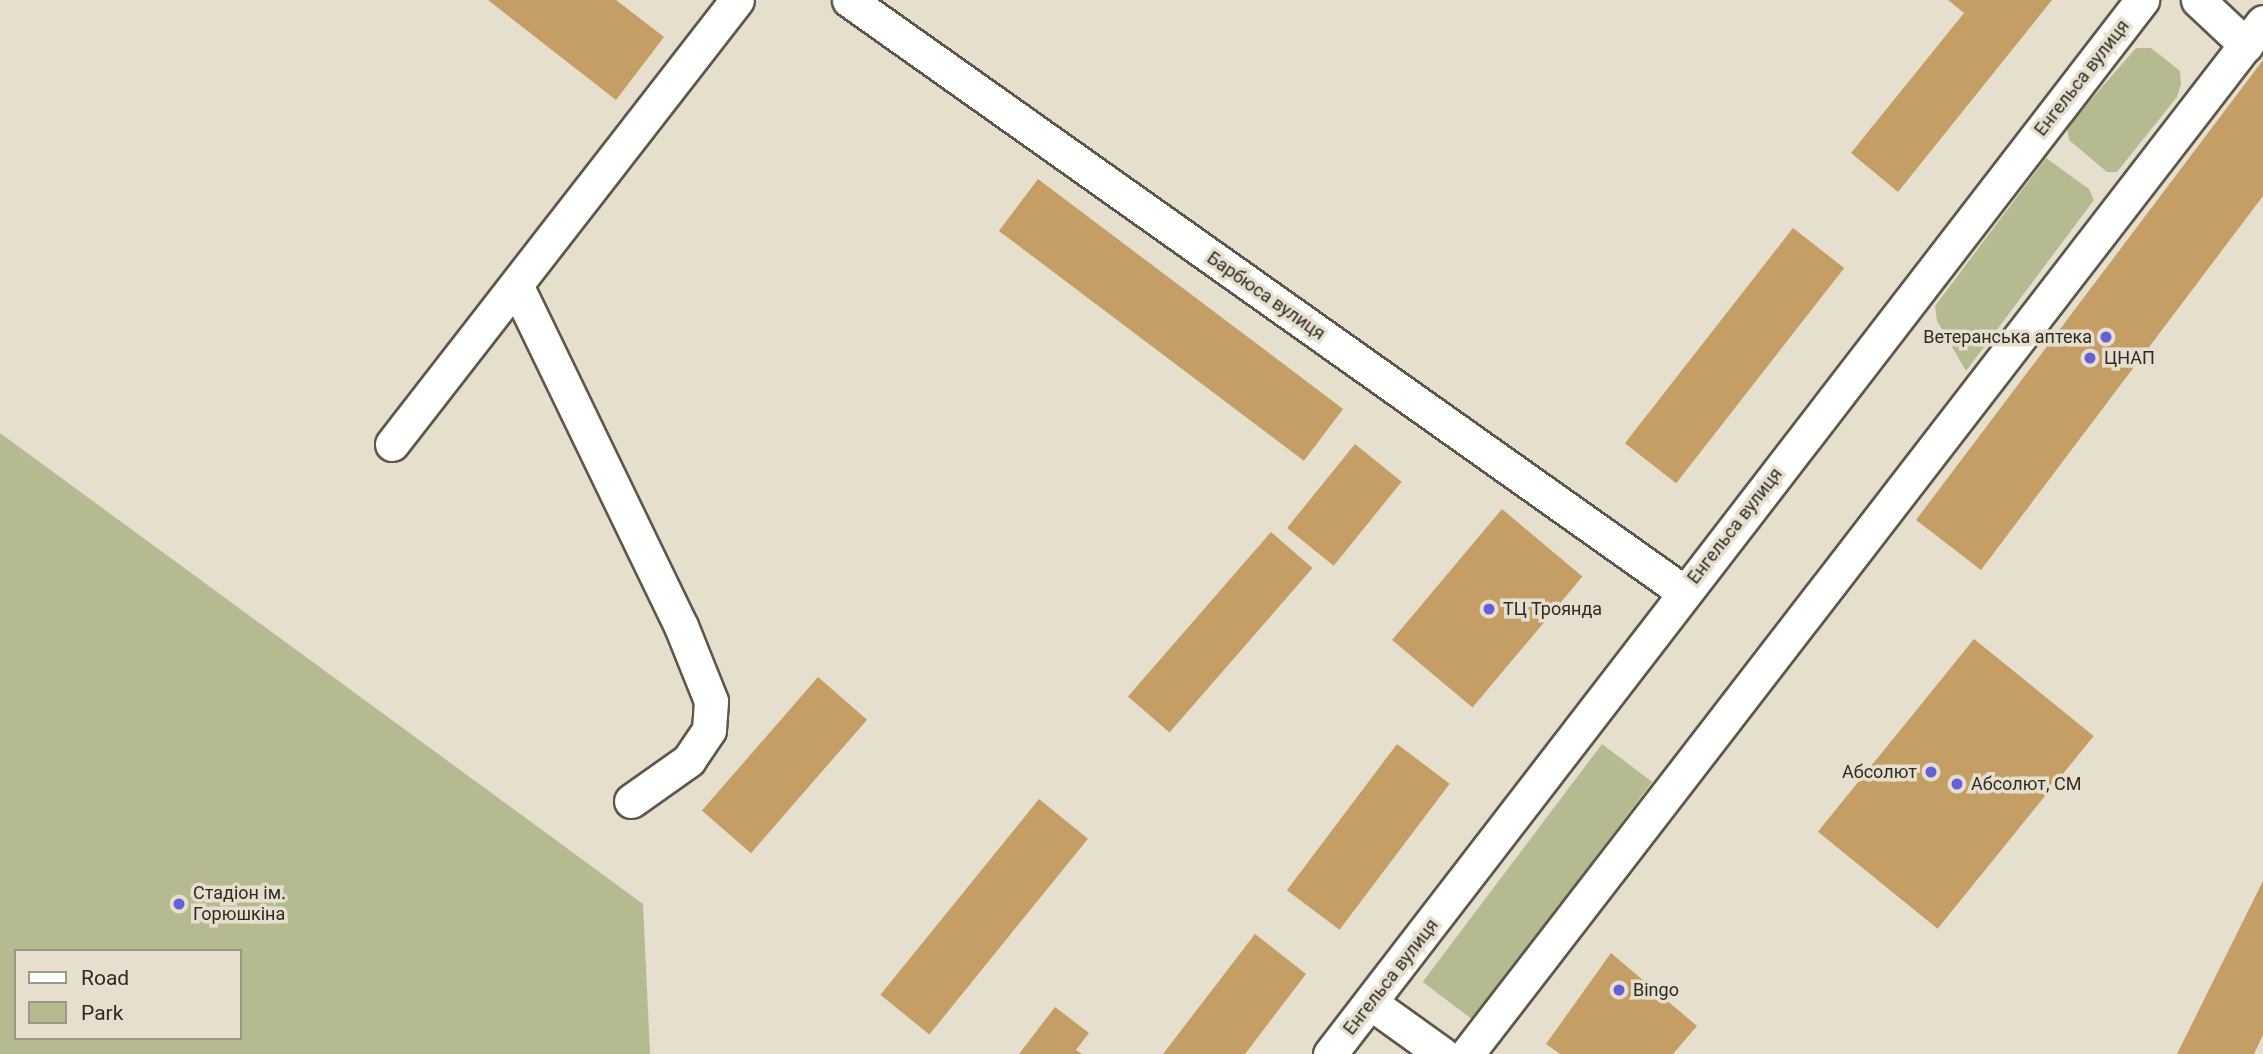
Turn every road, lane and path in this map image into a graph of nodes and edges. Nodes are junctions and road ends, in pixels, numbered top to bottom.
1 (737, 0) edge
2 (849, 0) edge
3 (2142, 0) edge
4 (2198, 0) edge
5 (2254, 34) edge
6 (517, 287) junction
7 (392, 444) dead end
8 (1684, 592) junction
9 (631, 801) dead end
10 (1371, 1003) junction
11 (1331, 1054) edge
12 (1442, 1054) edge
13 (1467, 1054) edge

1 - 6 street
2 - 8 street, Барбюса вулиця
3 - 8 street, Енгельса вулиця
4 - 5 street
5 - 13 street
6 - 7 street
6 - 9 street
8 - 10 street, Енгельса вулиця
10 - 11 street, Енгельса вулиця
10 - 12 street

